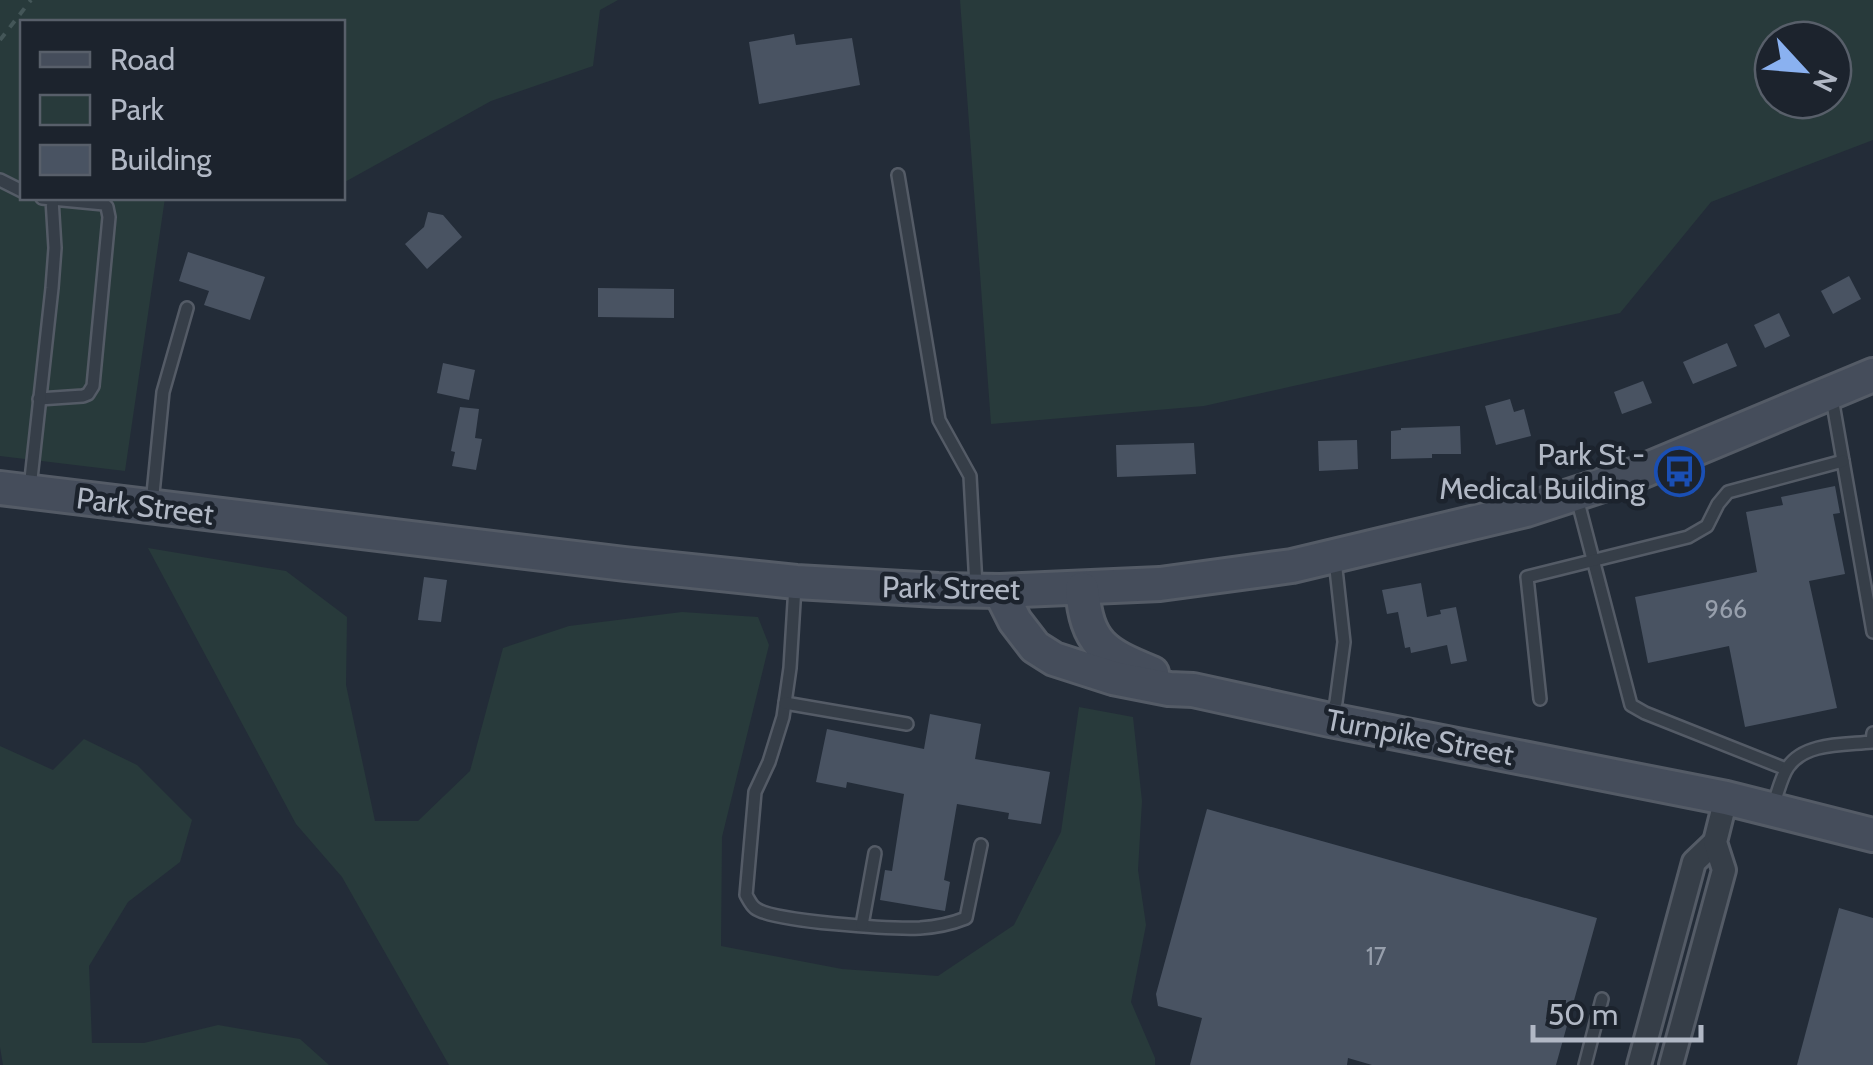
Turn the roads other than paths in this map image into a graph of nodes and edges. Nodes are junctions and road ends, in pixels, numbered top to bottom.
1 (898, 175) dead end
2 (49, 200) edge
3 (73, 200) edge
4 (187, 308) dead end
5 (1871, 383) edge
6 (1831, 394) junction
7 (39, 400) junction
8 (1843, 461) junction
9 (15, 490) edge
10 (1576, 494) junction
11 (152, 507) junction
12 (1334, 556) junction
13 (1593, 560) junction
14 (796, 582) junction
15 (1082, 588) junction
16 (988, 590) junction
17 (1873, 632) edge
18 (1194, 690) junction
19 (1540, 699) dead end
20 (785, 703) junction
21 (1330, 720) junction
22 (907, 724) dead end
23 (1873, 733) edge
24 (1872, 743) edge
25 (1786, 769) junction
26 (1726, 798) junction
27 (1772, 809) junction
28 (1873, 834) edge
29 (1716, 842) junction
30 (981, 845) dead end
31 (876, 852) dead end
32 (862, 925) junction
33 (1602, 1000) dead end
34 (1585, 1065) edge
35 (1638, 1065) edge
36 (1671, 1065) edge

1 - 16 lane
2 - 7 lane
3 - 7 lane
4 - 11 lane
5 - 6 main road, Park Street
6 - 8 lane
6 - 10 main road, Park Street
7 - 9 lane
8 - 13 lane
8 - 17 lane
9 - 11 main road, Park Street
10 - 12 main road, Park Street
10 - 13 lane
11 - 14 main road, Park Street
12 - 15 main road, Park Street
12 - 21 lane
13 - 19 lane
13 - 25 lane
14 - 16 main road, Park Street
14 - 20 lane
15 - 16 main road, Park Street
15 - 18 main road
16 - 18 main road, Turnpike Street
18 - 21 main road, Turnpike Street
20 - 22 lane
20 - 32 lane
21 - 26 main road, Turnpike Street
23 - 24 lane
24 - 25 lane
25 - 27 lane
26 - 27 main road, Turnpike Street
26 - 29 street
27 - 28 main road, Turnpike Street
29 - 35 street
29 - 36 street
30 - 32 lane
31 - 32 lane
33 - 34 lane

